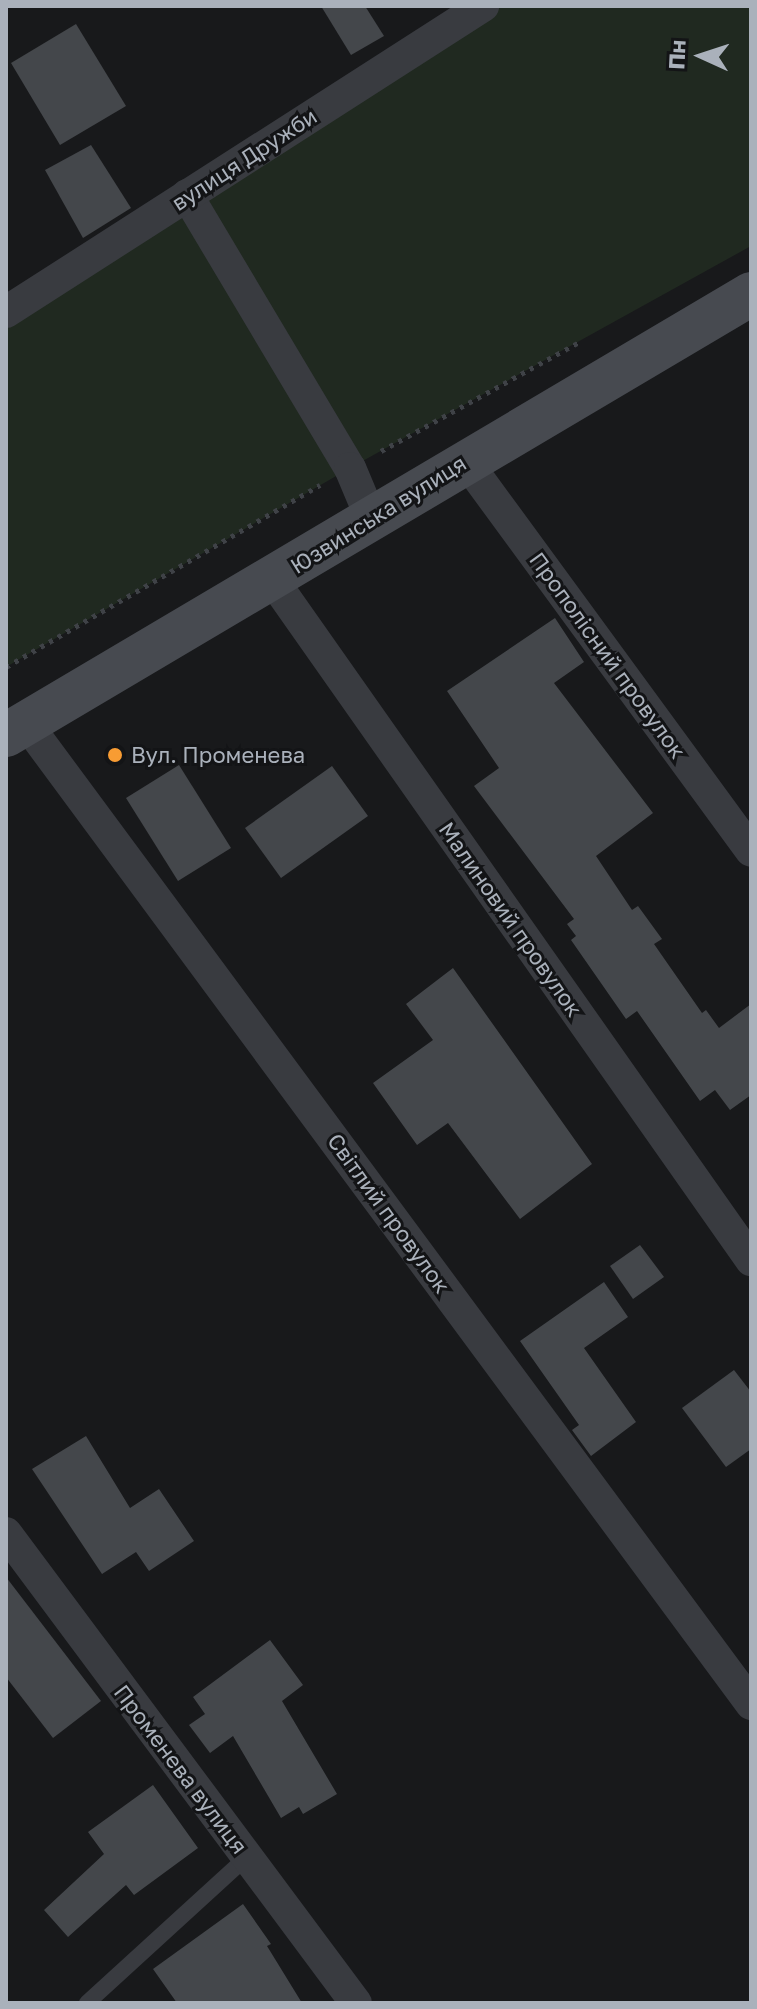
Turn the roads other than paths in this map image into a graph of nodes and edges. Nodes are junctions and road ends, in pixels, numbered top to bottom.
1 (483, 6) edge
2 (187, 195) junction
3 (751, 294) edge
4 (6, 312) edge
5 (465, 460) junction
6 (371, 518) junction
7 (272, 579) junction
8 (16, 729) edge
9 (751, 851) edge
10 (751, 1260) edge
11 (6, 1533) edge
12 (751, 1704) edge
13 (247, 1857) junction
14 (87, 2003) edge
15 (356, 2003) edge

1 - 2 street, вулиця Дружби
2 - 4 street, вулиця Дружби
2 - 6 street
3 - 5 main road, Юзвинська вулиця
5 - 6 main road, Юзвинська вулиця
5 - 9 street, Прополісний провулок
6 - 7 main road, Юзвинська вулиця
7 - 8 main road, Юзвинська вулиця
7 - 10 street, Малиновий провулок
8 - 12 street, Світлий провулок
11 - 13 street, Променева вулиця
13 - 14 lane
13 - 15 street, Променева вулиця

